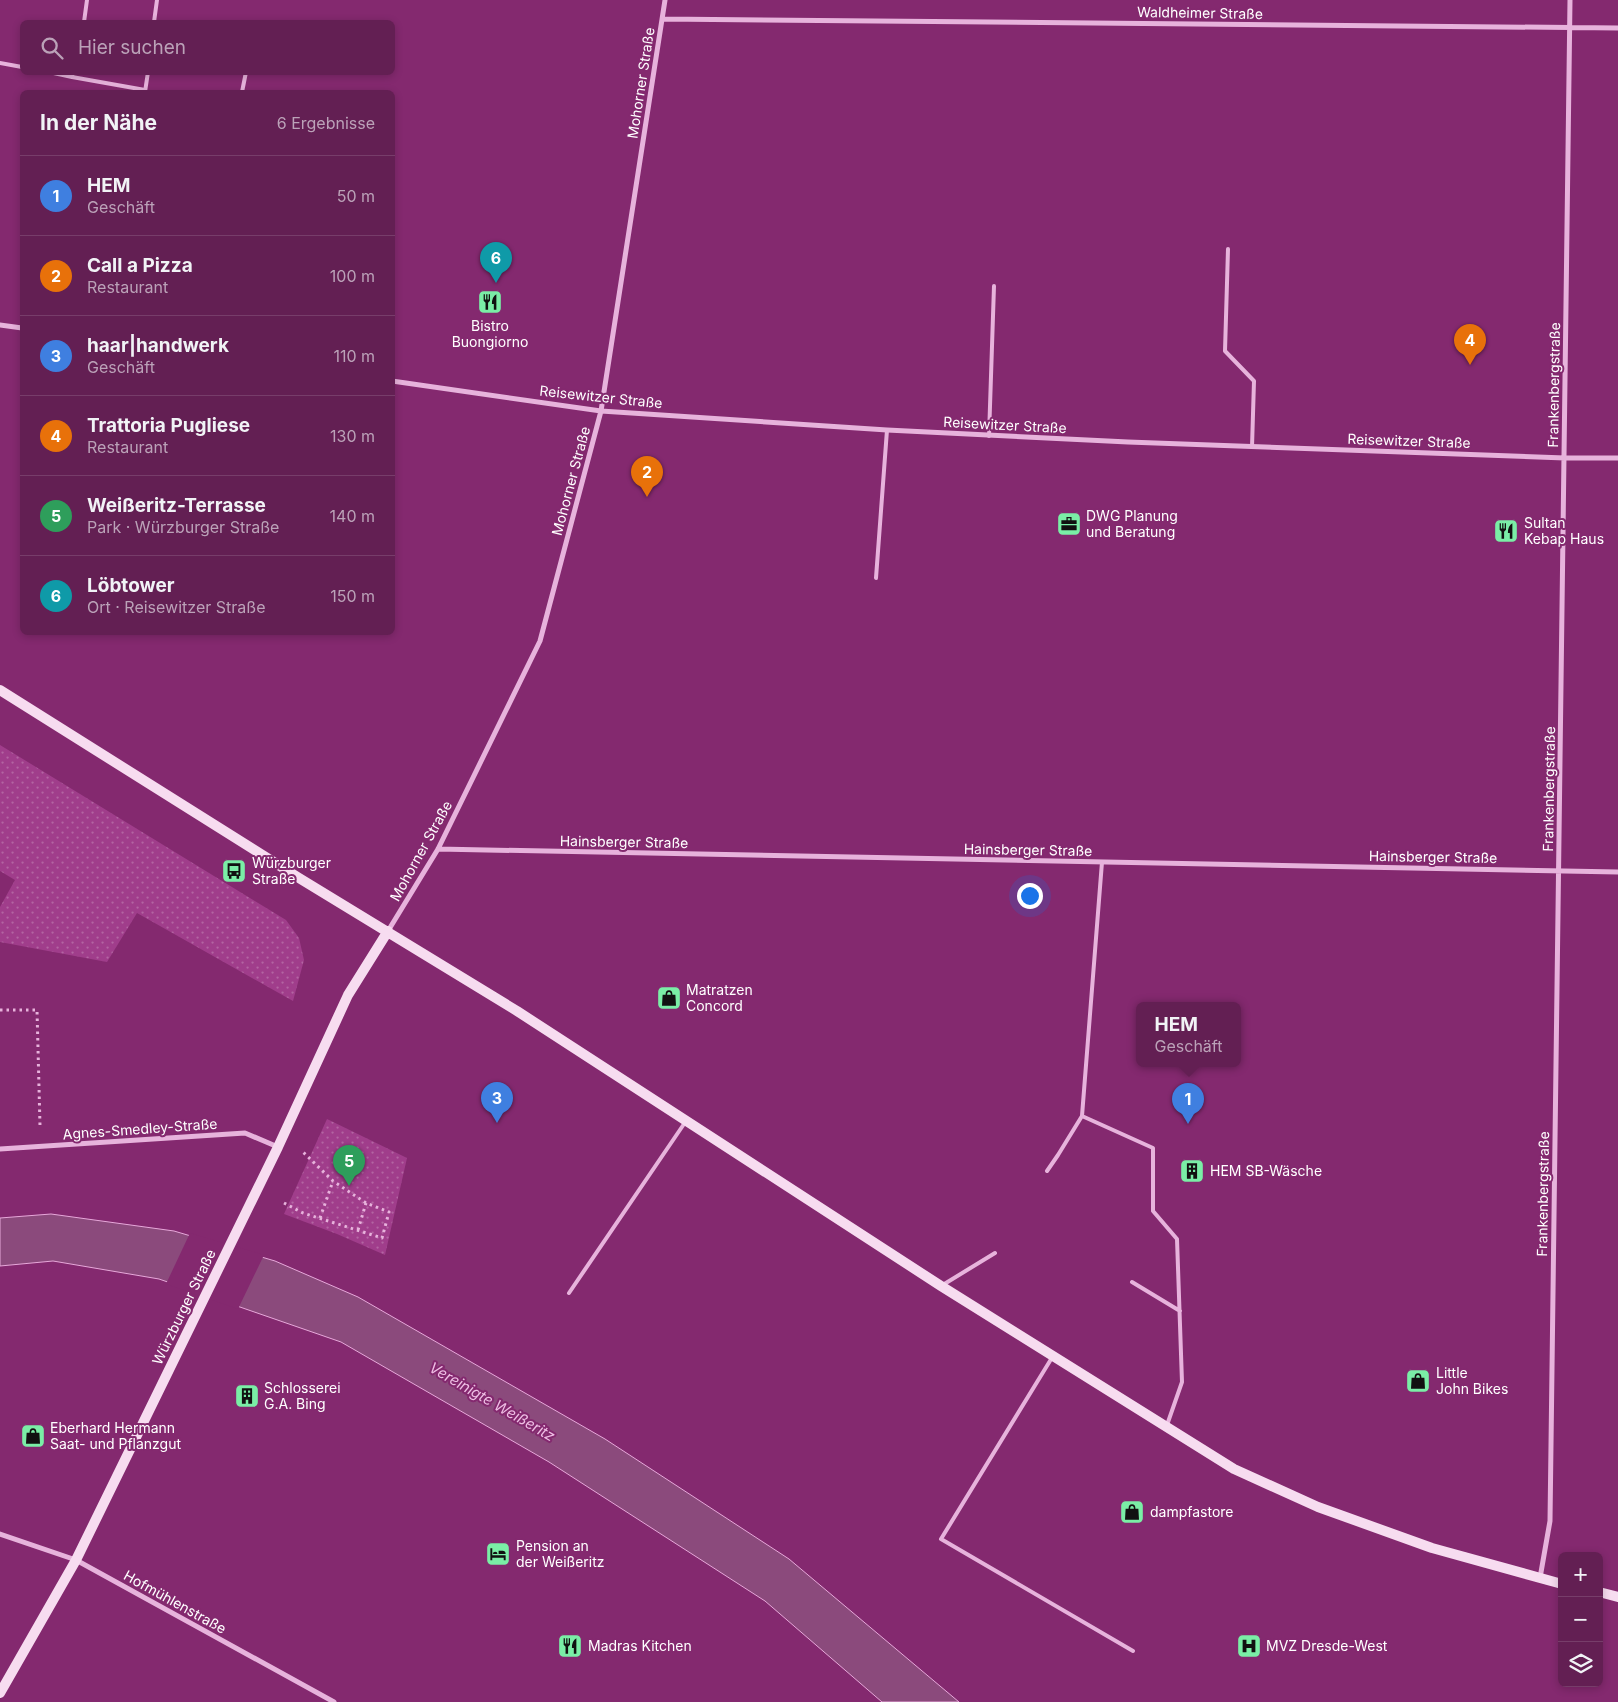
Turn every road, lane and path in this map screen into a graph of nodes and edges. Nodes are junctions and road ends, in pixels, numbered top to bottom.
1 (87, 0) edge
2 (157, 0) edge
3 (665, 0) edge
4 (1570, 0) edge
5 (662, 19) junction
6 (84, 20) edge
7 (154, 20) edge
8 (1570, 28) junction
9 (1618, 28) edge
10 (0, 63) edge
11 (20, 67) edge
12 (72, 75) edge
13 (148, 75) edge
14 (245, 75) edge
15 (140, 90) edge
16 (145, 90) edge
17 (242, 90) edge
18 (1228, 249) dead end
19 (994, 286) dead end
20 (0, 325) edge
21 (20, 328) edge
22 (395, 381) edge
23 (601, 412) junction
24 (887, 430) junction
25 (990, 436) junction
26 (1252, 447) junction
27 (1565, 458) junction
28 (1618, 458) edge
29 (876, 578) dead end
30 (0, 690) edge
31 (438, 849) junction
32 (1102, 862) junction
33 (1559, 871) junction
34 (1618, 872) edge
35 (388, 931) junction
36 (0, 1010) edge
37 (1082, 1116) junction
38 (686, 1120) junction
39 (41, 1146) junction
40 (278, 1147) junction
41 (0, 1149) edge
42 (303, 1152) dead end
43 (1047, 1171) dead end
44 (333, 1182) junction
45 (284, 1203) dead end
46 (366, 1203) junction
47 (320, 1218) junction
48 (358, 1230) junction
49 (995, 1253) dead end
50 (1132, 1282) dead end
51 (941, 1286) junction
52 (569, 1292) dead end
53 (1180, 1311) junction
54 (1053, 1356) junction
55 (1166, 1428) junction
56 (0, 1534) edge
57 (76, 1560) junction
58 (1540, 1578) junction
59 (1558, 1583) edge
60 (1603, 1593) edge
61 (1618, 1597) edge
62 (1133, 1651) dead end
63 (0, 1693) edge
64 (334, 1702) edge

1 - 6 lane
2 - 7 lane
3 - 5 street, Mohorner Straße
4 - 8 street, Frankenbergstraße
5 - 8 street, Waldheimer Straße
5 - 23 street, Mohorner Straße
8 - 9 street, Waldheimer Straße
8 - 27 street, Frankenbergstraße
10 - 11 lane
12 - 15 lane
13 - 16 lane
14 - 17 lane
18 - 26 lane
19 - 25 lane
20 - 21 street
22 - 23 street, Reisewitzer Straße
23 - 24 street, Reisewitzer Straße
23 - 31 street, Mohorner Straße
24 - 25 street, Reisewitzer Straße
24 - 29 lane
25 - 26 street, Reisewitzer Straße
26 - 27 street, Reisewitzer Straße
27 - 28 street, Reisewitzer Straße
27 - 33 street, Frankenbergstraße
30 - 35 main road
31 - 32 street, Hainsberger Straße
31 - 35 street, Mohorner Straße
32 - 33 street, Hainsberger Straße
32 - 37 lane
33 - 34 street, Hainsberger Straße
33 - 58 street, Frankenbergstraße
35 - 38 main road
35 - 40 main road, Würzburger Straße
36 - 39 path
37 - 43 lane
37 - 53 lane
38 - 51 main road
38 - 52 lane
39 - 40 street, Agnes-Smedley-Straße
39 - 41 street, Agnes-Smedley-Straße
40 - 57 main road, Würzburger Straße
42 - 44 path
44 - 46 path
44 - 47 path
45 - 47 path
46 - 48 path
46 - 48 path
47 - 48 path
49 - 51 lane
50 - 53 lane
51 - 54 main road
53 - 55 lane
54 - 55 main road
54 - 62 lane
55 - 58 main road
56 - 57 street, Hofmühlenstraße
57 - 63 main road, Würzburger Straße
57 - 64 street, Hofmühlenstraße
58 - 59 main road
60 - 61 main road

